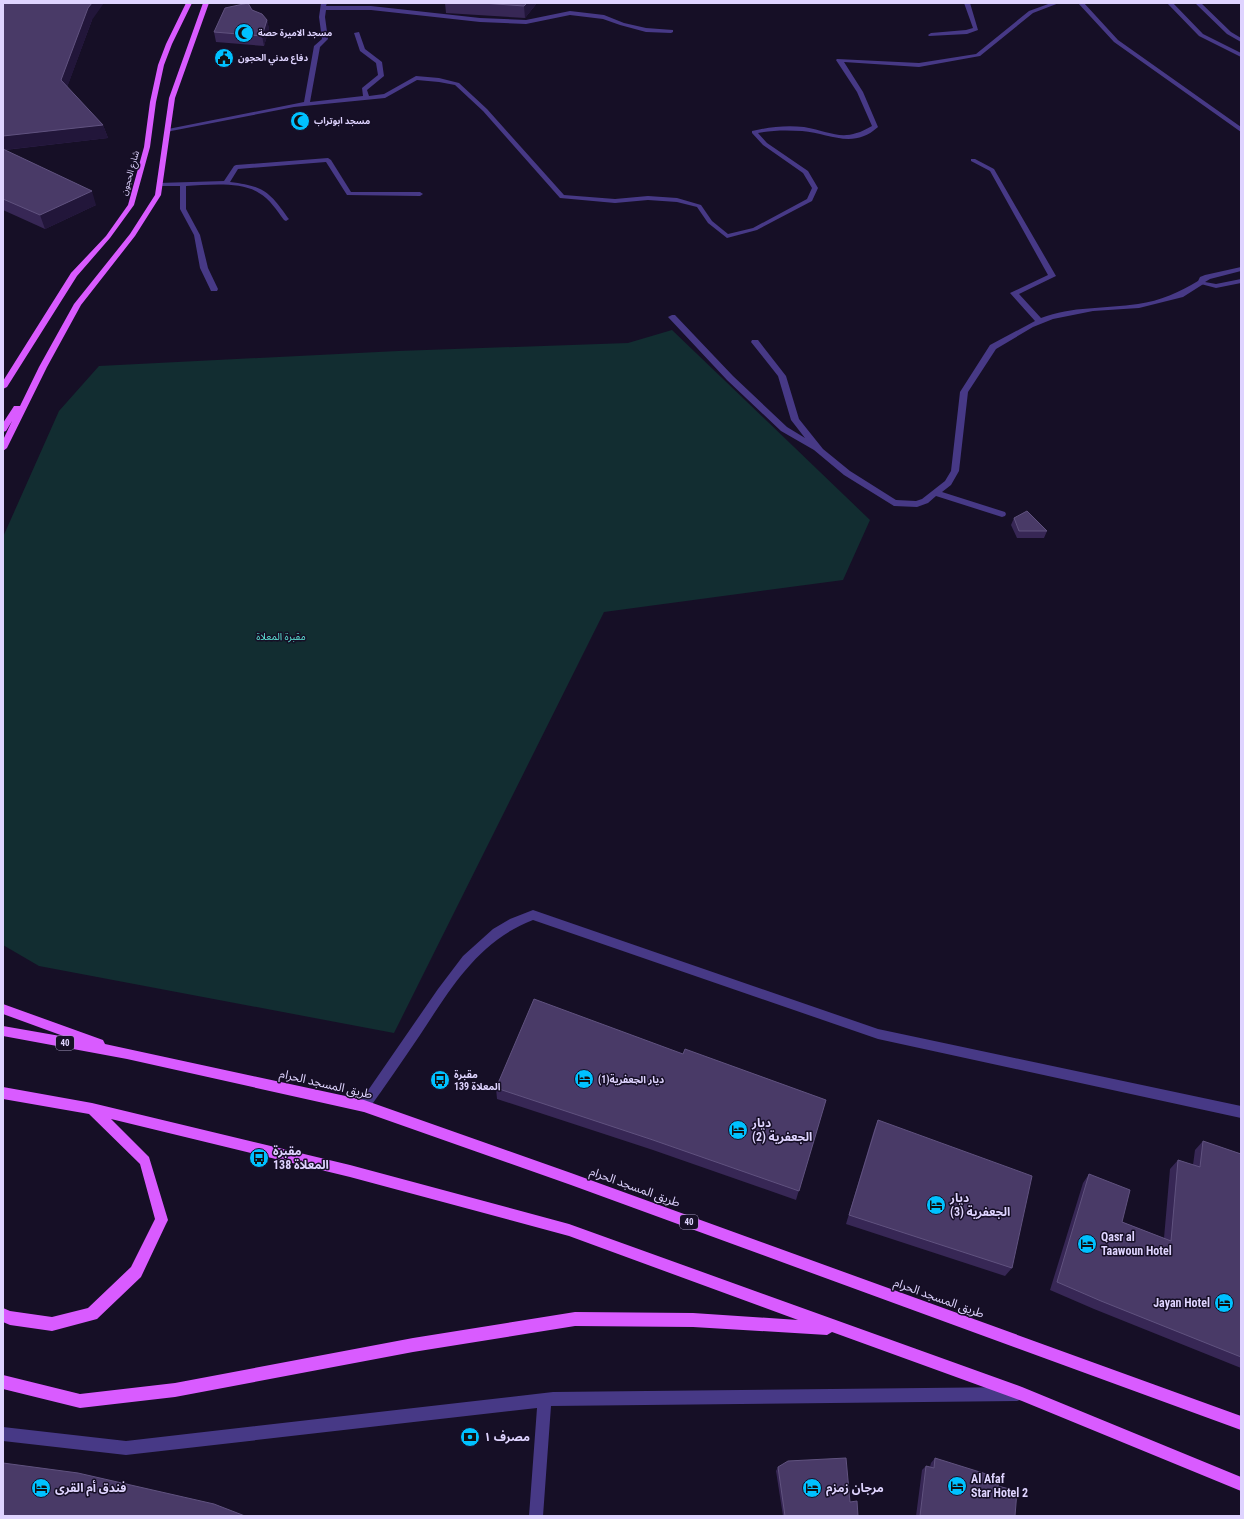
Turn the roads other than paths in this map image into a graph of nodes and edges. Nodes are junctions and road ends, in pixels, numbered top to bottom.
1 (189, 3) edge
2 (206, 3) edge
3 (967, 3) edge
4 (1056, 3) edge
5 (1080, 3) edge
6 (1170, 3) edge
7 (1198, 3) edge
8 (323, 6) edge
9 (671, 31) dead end
10 (358, 34) dead end
11 (931, 35) dead end
12 (1241, 40) edge
13 (1241, 55) edge
14 (366, 98) junction
15 (307, 104) junction
16 (1241, 130) edge
17 (168, 131) junction
18 (973, 160) dead end
19 (226, 183) junction
20 (160, 184) junction
21 (183, 184) junction
22 (420, 194) dead end
23 (286, 219) dead end
24 (1241, 269) edge
25 (1241, 281) edge
26 (1201, 283) junction
27 (214, 289) dead end
28 (672, 317) dead end
29 (1039, 321) junction
30 (755, 342) dead end
31 (17, 366) junction
32 (43, 367) junction
33 (3, 378) edge
34 (3, 387) edge
35 (3, 429) edge
36 (3, 448) edge
37 (820, 451) junction
38 (936, 493) junction
39 (1002, 514) dead end
40 (3, 1009) edge
41 (3, 1031) edge
42 (127, 1054) junction
43 (3, 1093) edge
44 (364, 1106) junction
45 (92, 1109) junction
46 (1241, 1112) edge
47 (7, 1316) edge
48 (839, 1328) junction
49 (3, 1382) edge
50 (1022, 1394) junction
51 (545, 1400) junction
52 (1241, 1423) edge
53 (3, 1434) edge
54 (1241, 1484) edge
55 (536, 1516) edge

1 - 31 main road, شارع الحجون
2 - 17 main road
3 - 11 street
4 - 14 street
5 - 16 street
6 - 13 street
7 - 12 street
8 - 9 street
8 - 15 street
10 - 14 street
14 - 15 street
15 - 17 street
17 - 20 main road
18 - 29 street
19 - 21 street
19 - 22 street
19 - 23 street
20 - 21 street
20 - 32 main road
21 - 27 street
24 - 26 street
25 - 26 street
26 - 29 street
28 - 37 street
29 - 38 street
30 - 37 street
31 - 33 main road
31 - 34 main road, شارع الحجون
32 - 35 main road
32 - 36 main road
37 - 38 street
38 - 39 street
40 - 42 main road
41 - 42 main road, طريق المسجد الحرام / 40
42 - 44 main road, طريق المسجد الحرام / 40
43 - 45 main road
44 - 46 street
44 - 52 main road, طريق المسجد الحرام / 40
45 - 47 main road
45 - 48 main road
48 - 49 main road
48 - 50 main road
50 - 51 street
50 - 54 main road
51 - 53 street
51 - 55 street

